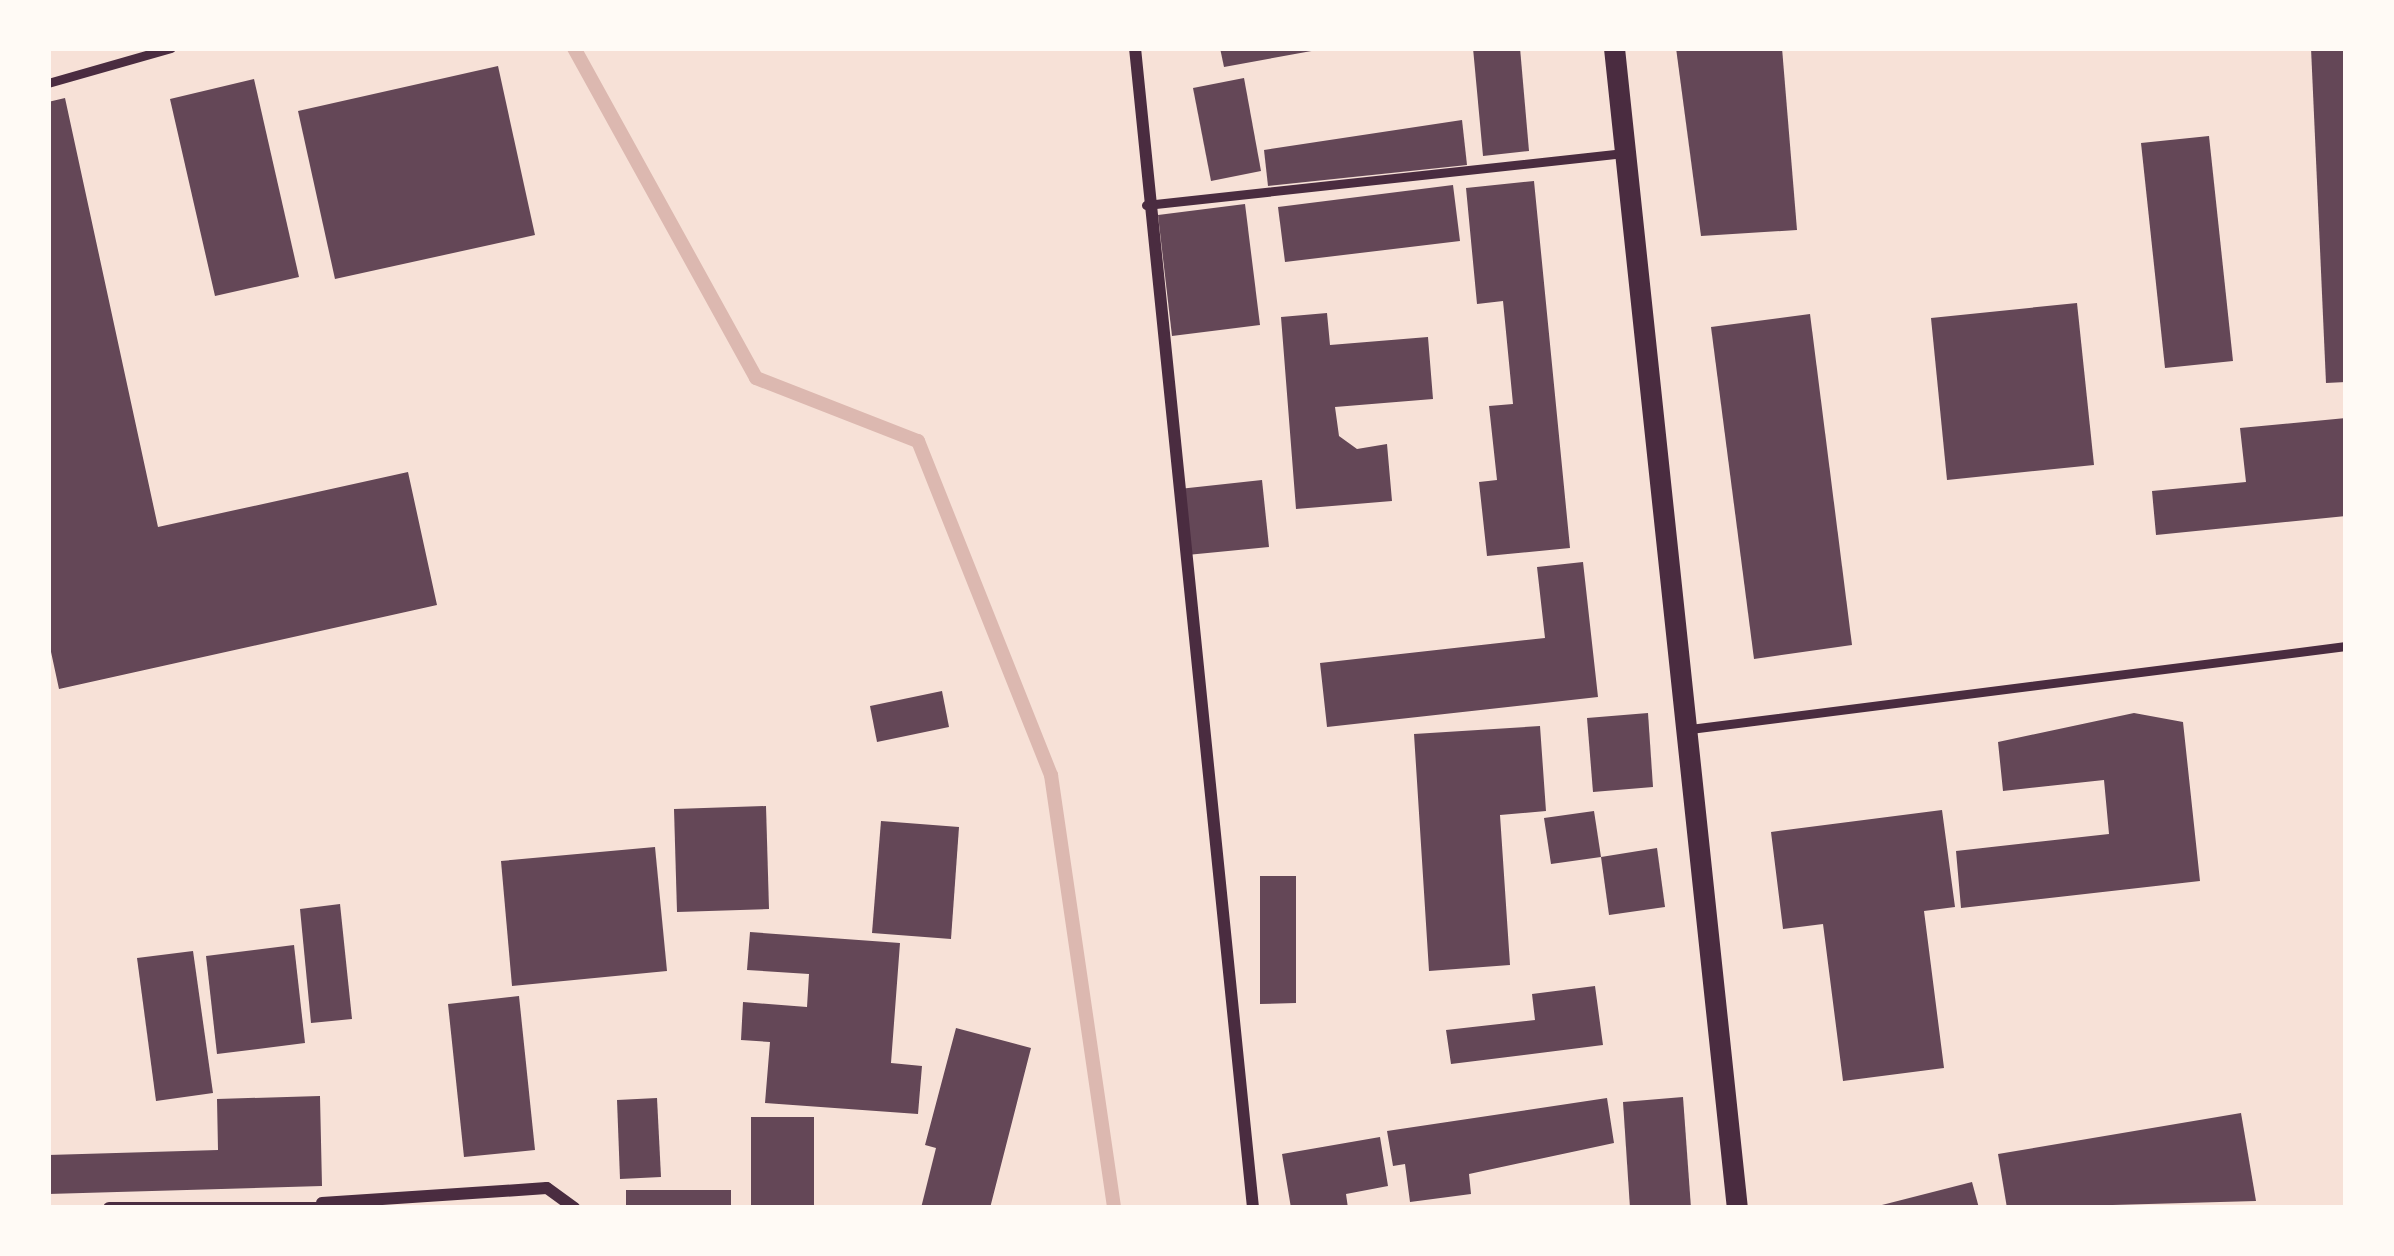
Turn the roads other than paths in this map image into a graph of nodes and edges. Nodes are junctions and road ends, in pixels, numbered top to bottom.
1 (171, 48) edge
2 (1135, 48) edge
3 (1614, 48) edge
4 (48, 83) edge
5 (1624, 153) junction
6 (1146, 205) junction
7 (2346, 646) edge
8 (1684, 730) junction
9 (323, 1205) edge
10 (109, 1208) edge
11 (575, 1208) edge
12 (1253, 1208) edge
13 (1737, 1208) edge

1 - 4 lane
2 - 6 street
3 - 5 street
5 - 6 lane
5 - 8 street
6 - 12 street
7 - 8 lane
8 - 13 street
9 - 10 street
9 - 11 street

